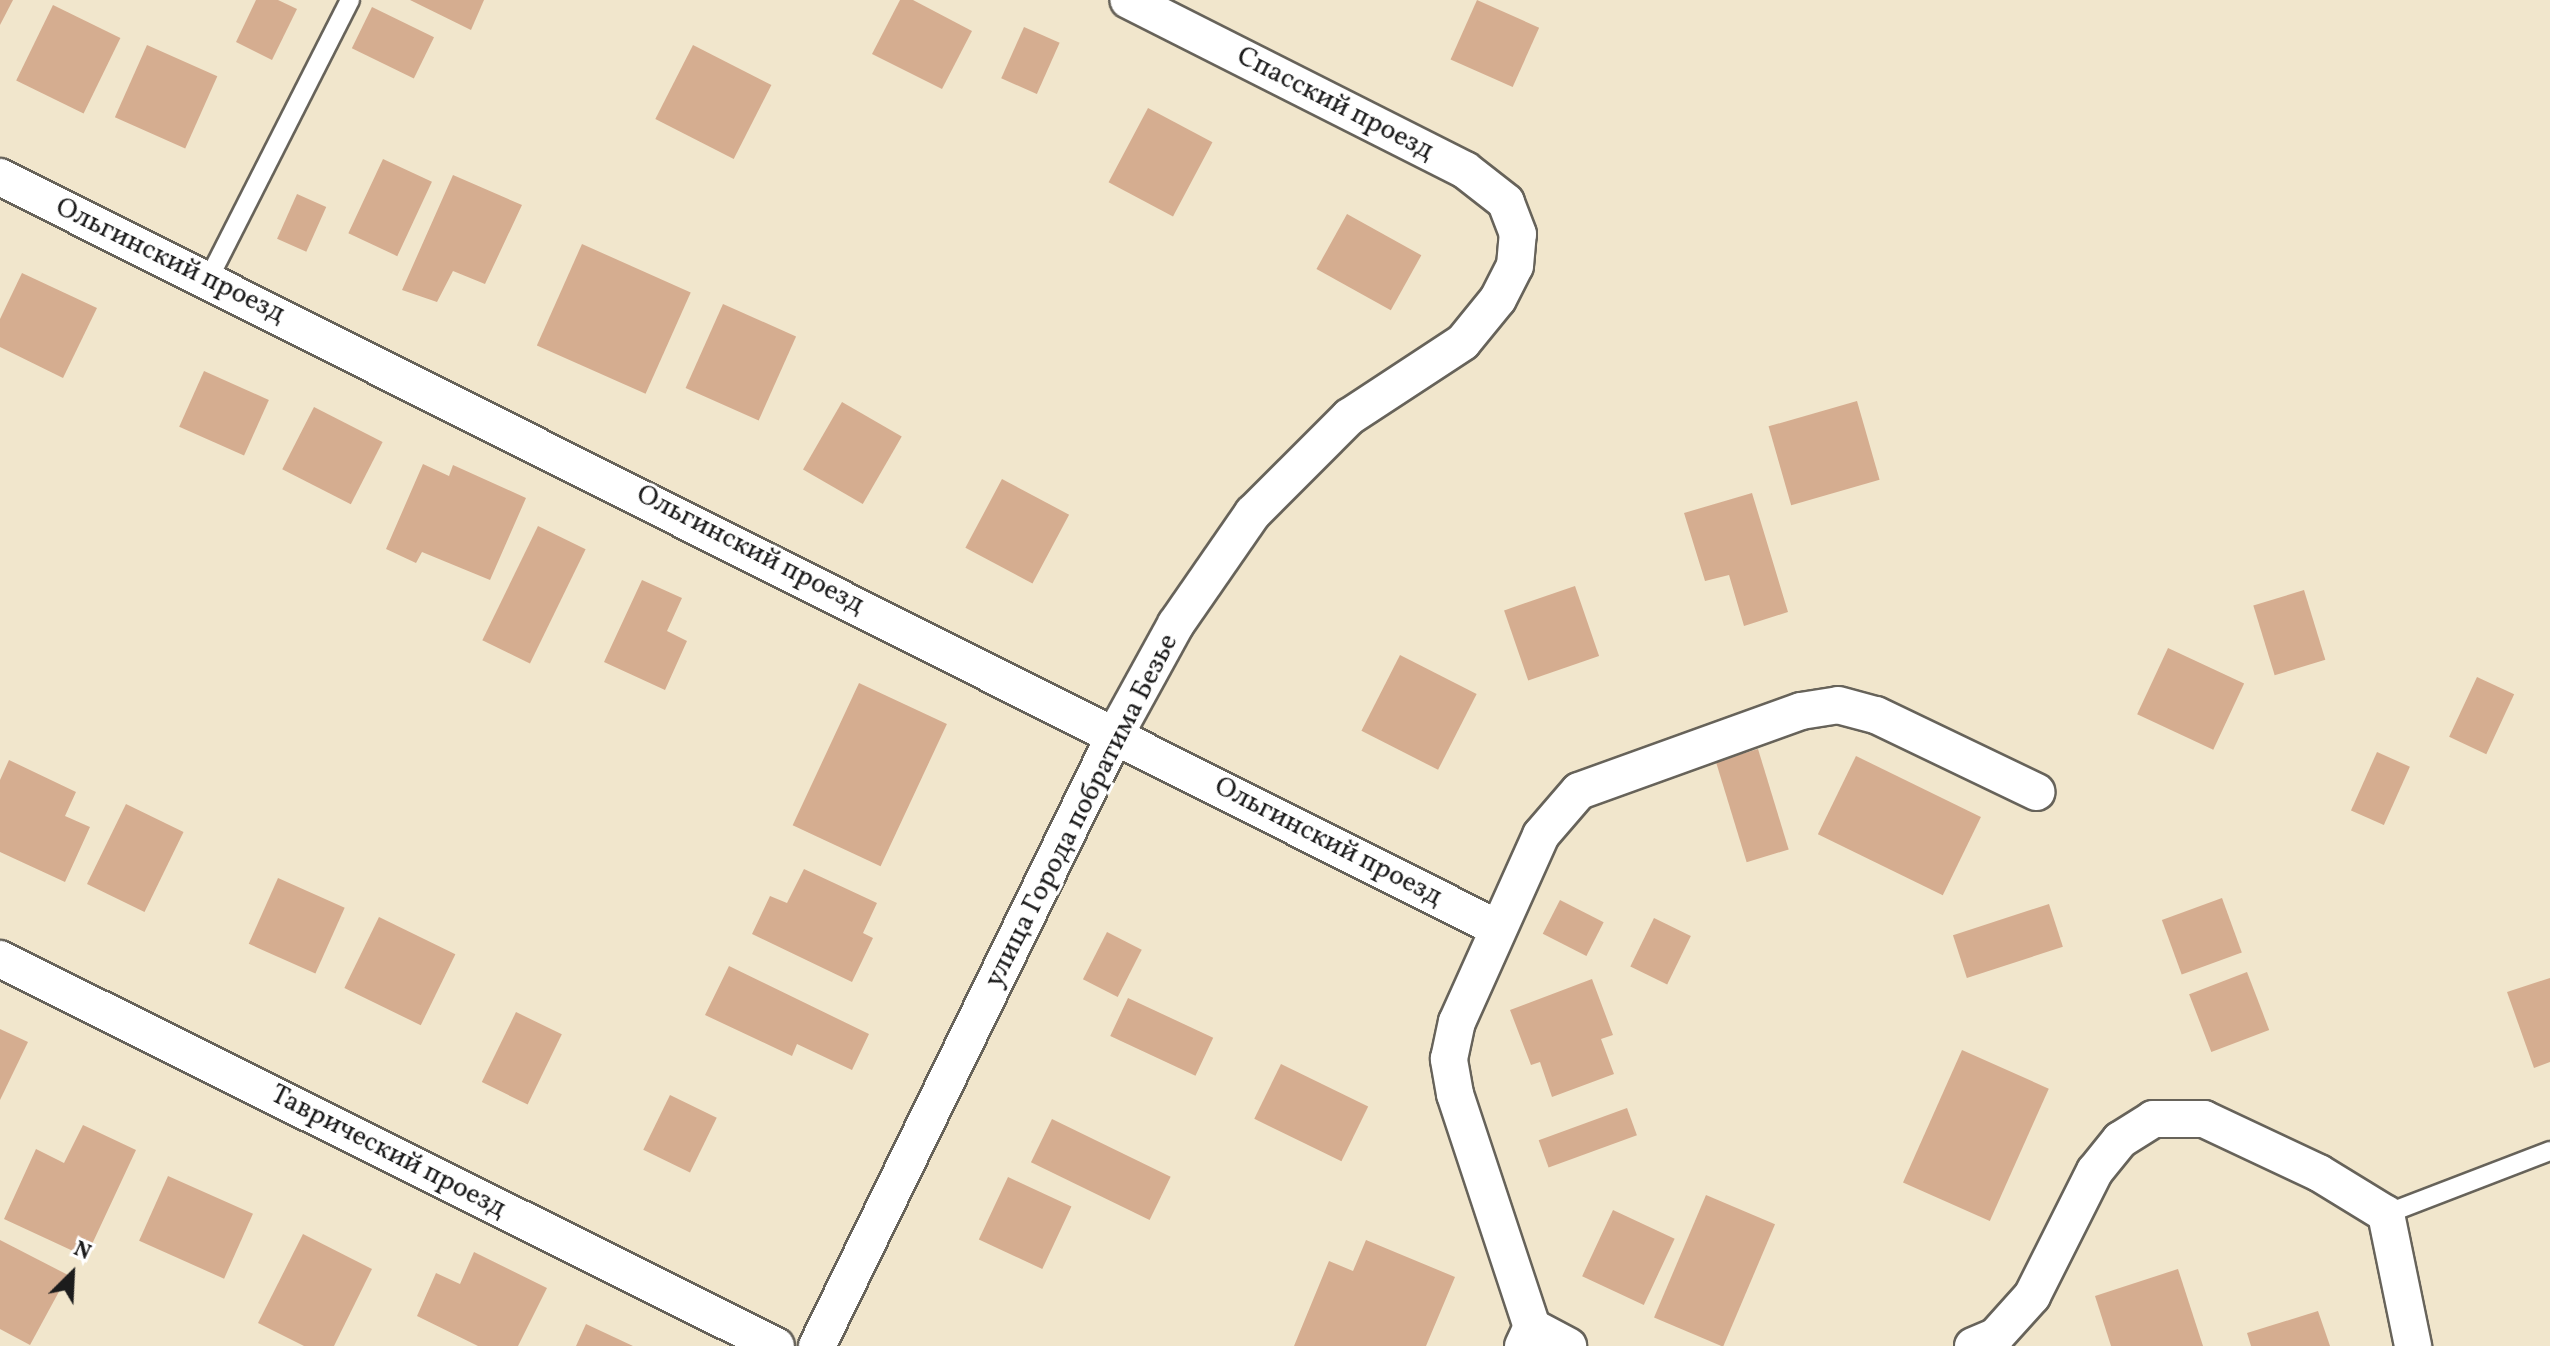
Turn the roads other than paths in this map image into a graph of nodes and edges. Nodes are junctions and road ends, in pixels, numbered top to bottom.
1 (350, 0) edge
2 (1128, 0) edge
3 (0, 177) edge
4 (1518, 234) joint
5 (208, 280) junction
6 (1116, 733) junction
7 (2037, 792) dead end
8 (1497, 928) junction
9 (0, 959) edge
10 (2550, 1151) edge
11 (2386, 1214) junction
12 (1527, 1337) edge
13 (776, 1346) edge
14 (817, 1346) edge
15 (1568, 1346) edge
16 (1973, 1346) edge
17 (2413, 1346) edge

1 - 5 lane
2 - 4 street, Спасский проезд
3 - 5 street, Ольгинский проезд
4 - 6 street, улица Города побратима Безье
5 - 6 street, Ольгинский проезд
6 - 8 street, Ольгинский проезд
6 - 14 street, улица Города побратима Безье
7 - 8 street
8 - 12 street
9 - 13 street, Таврический проезд
10 - 11 lane
11 - 16 street
11 - 17 street
12 - 15 street

